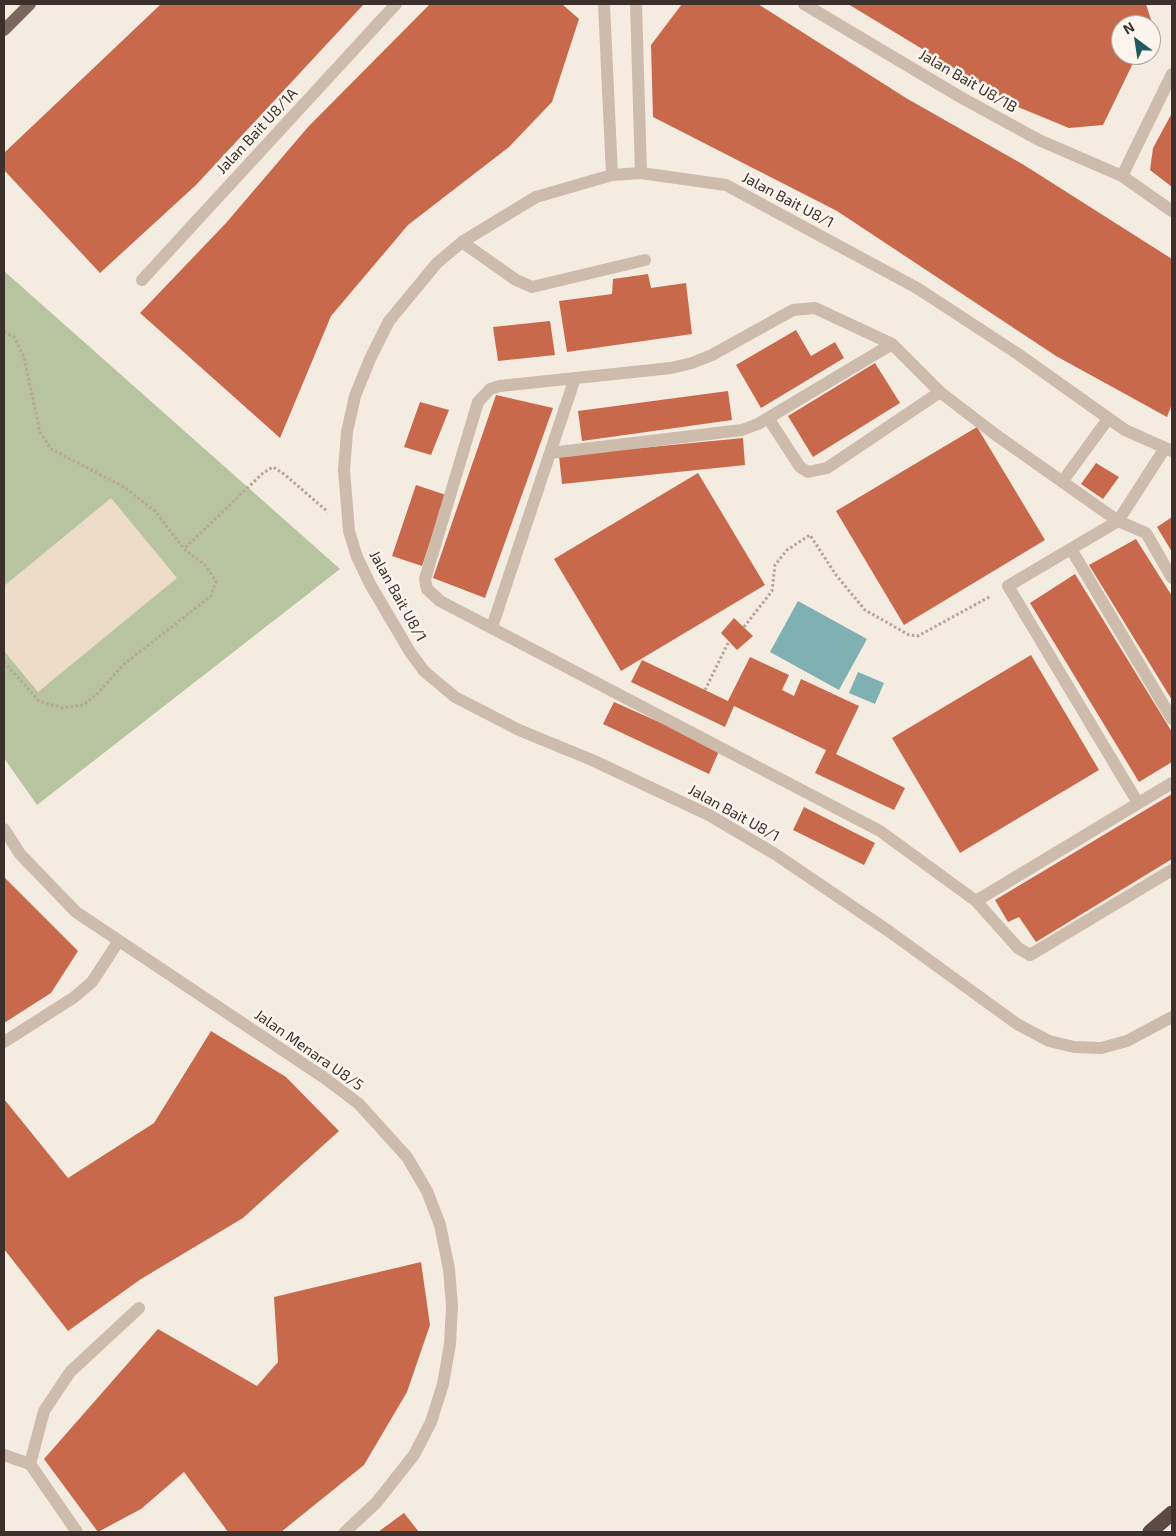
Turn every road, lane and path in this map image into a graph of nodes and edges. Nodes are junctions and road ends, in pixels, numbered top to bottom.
1 (30, 4) edge
2 (396, 4) edge
3 (604, 4) edge
4 (636, 4) edge
5 (804, 4) edge
6 (4, 30) edge
7 (1172, 74) edge
8 (641, 173) junction
9 (612, 175) junction
10 (1122, 176) junction
11 (1172, 211) edge
12 (462, 242) junction
13 (645, 260) dead end
14 (142, 280) dead end
15 (4, 332) edge
16 (892, 344) junction
17 (575, 378) junction
18 (940, 392) junction
19 (768, 418) junction
20 (1108, 419) junction
21 (1168, 450) edge
22 (550, 453) junction
23 (1062, 482) junction
24 (1118, 521) junction
25 (349, 531) junction
26 (184, 549) junction
27 (1071, 549) junction
28 (1172, 578) edge
29 (1008, 586) junction
30 (492, 627) junction
31 (744, 627) dead end
32 (729, 641) dead end
33 (4, 662) edge
34 (705, 690) dead end
35 (1172, 719) edge
36 (1172, 783) edge
37 (1138, 803) junction
38 (4, 829) edge
39 (1172, 870) edge
40 (976, 900) junction
41 (118, 942) junction
42 (1172, 1017) edge
43 (4, 1042) edge
44 (139, 1308) dead end
45 (4, 1456) edge
46 (30, 1464) junction
47 (1172, 1513) edge
48 (77, 1532) edge
49 (345, 1532) edge
50 (1150, 1532) edge

1 - 6 main road
2 - 14 street, Jalan Bait U8/1A
3 - 9 street
4 - 8 street
5 - 10 street, Jalan Bait U8/1B
7 - 10 street
8 - 9 street, Jalan Bait U8/1
8 - 20 street, Jalan Bait U8/1
9 - 12 street, Jalan Bait U8/1
10 - 11 street, Jalan Bait U8/1B
12 - 13 street
12 - 25 street, Jalan Bait U8/1
15 - 26 path
16 - 17 street
16 - 18 street
16 - 19 street
17 - 22 street
17 - 30 street
18 - 19 street
18 - 23 street
19 - 22 street
20 - 21 street, Jalan Bait U8/1
20 - 23 street
21 - 24 street
22 - 30 street
23 - 24 street
24 - 27 street
24 - 28 street
25 - 26 path
25 - 42 street, Jalan Bait U8/1
26 - 33 path
27 - 29 street
27 - 35 street
29 - 31 path
29 - 37 street
30 - 40 street
32 - 34 path
36 - 37 street
37 - 40 street
38 - 41 street, Jalan Menara U8/5
39 - 40 street
41 - 43 street
41 - 49 street, Jalan Menara U8/5
44 - 46 street
45 - 46 street
46 - 48 street
47 - 50 highway

